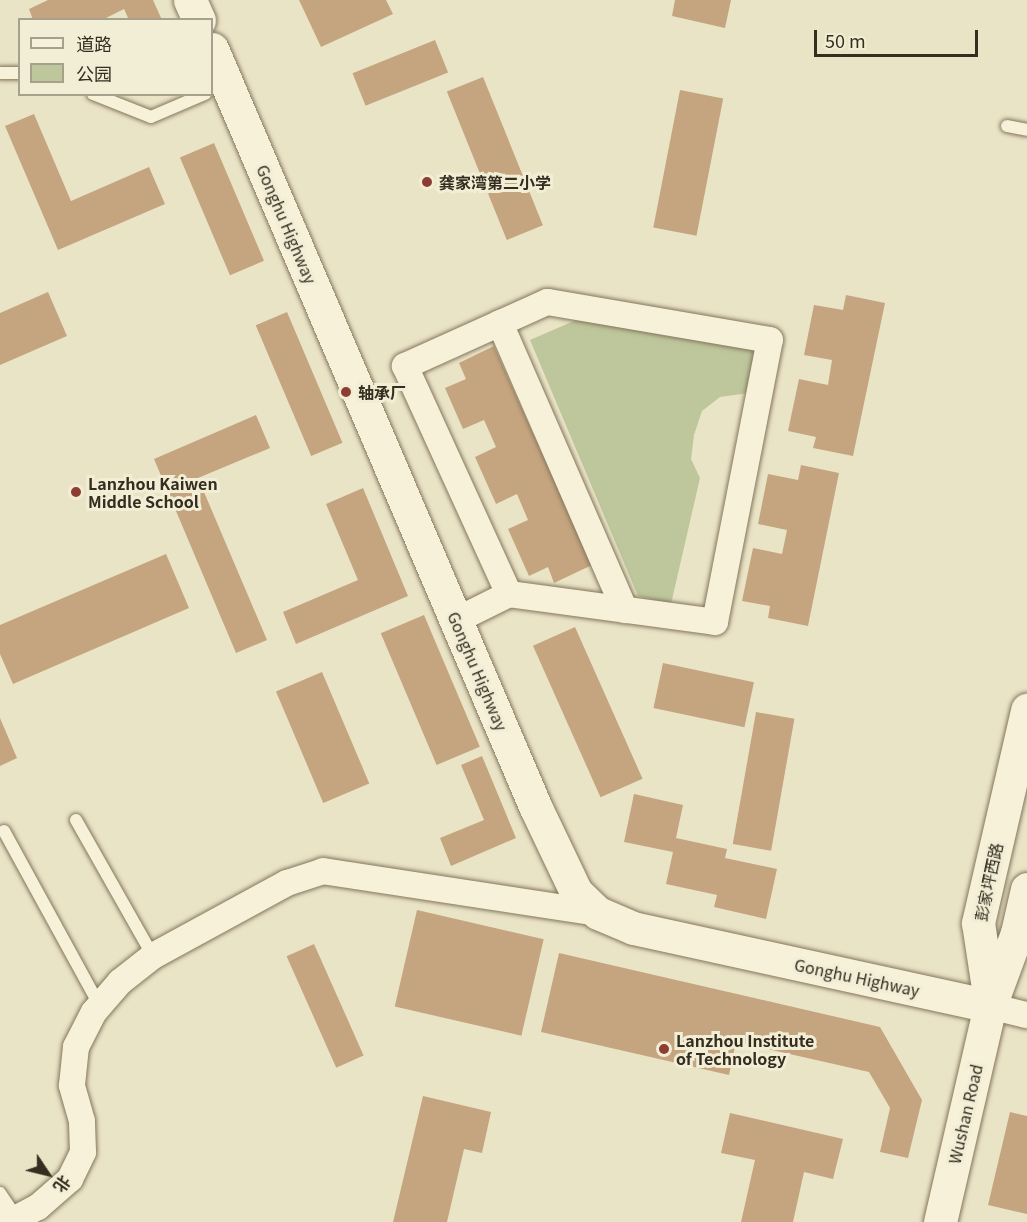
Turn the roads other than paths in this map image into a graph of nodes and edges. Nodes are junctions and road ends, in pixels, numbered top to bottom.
1 (190, 0) edge
2 (198, 18) edge
3 (213, 63) edge
4 (0, 73) edge
5 (18, 73) edge
6 (215, 91) edge
7 (98, 96) edge
8 (203, 96) edge
9 (1007, 126) dead end
10 (1027, 130) edge
11 (500, 323) junction
12 (509, 594) junction
13 (625, 610) junction
14 (457, 620) junction
15 (1027, 710) edge
16 (76, 820) dead end
17 (4, 831) dead end
18 (1027, 889) edge
19 (598, 913) junction
20 (153, 956) junction
21 (100, 1006) junction
22 (990, 1006) junction
23 (1027, 1014) edge
24 (0, 1193) edge
25 (26, 1216) edge
26 (940, 1222) edge

1 - 2 main road
3 - 6 main road, Gonghu Highway
4 - 5 lane
6 - 14 main road, Gonghu Highway
7 - 8 lane
9 - 10 lane
11 - 12 street
11 - 13 street
11 - 13 street
12 - 13 street
12 - 14 street
14 - 19 main road, Gonghu Highway
15 - 22 main road, 彭家坪西路
16 - 20 lane
17 - 21 lane
18 - 22 main road
19 - 20 street
19 - 22 main road, Gonghu Highway
20 - 21 street
21 - 25 street
22 - 23 street
22 - 26 main road, Wushan Road
24 - 25 lane

